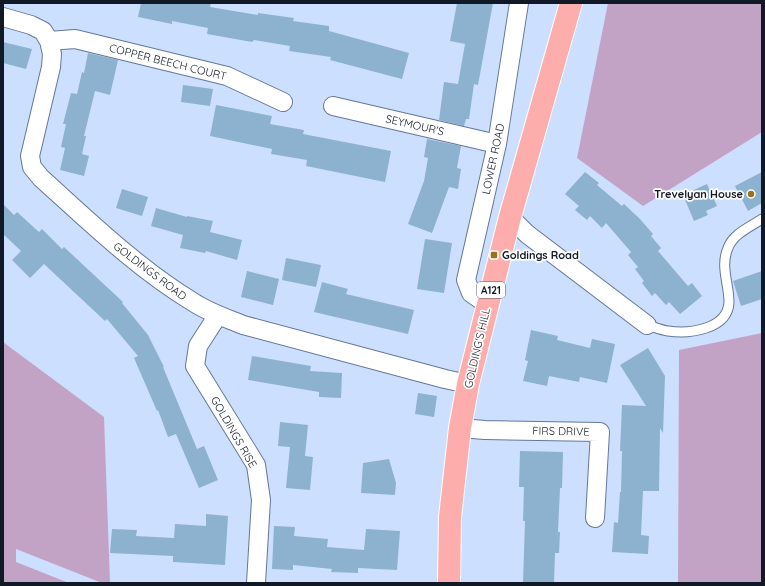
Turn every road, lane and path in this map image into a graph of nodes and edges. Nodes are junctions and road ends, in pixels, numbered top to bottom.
1 (519, 3) edge
2 (571, 3) edge
3 (3, 17) edge
4 (49, 41) junction
5 (282, 102) dead end
6 (334, 106) dead end
7 (497, 144) junction
8 (510, 217) junction
9 (762, 219) edge
10 (487, 304) junction
11 (218, 315) junction
12 (647, 325) joint
13 (468, 384) junction
14 (460, 428) junction
15 (595, 518) dead end
16 (256, 583) edge
17 (449, 583) edge

1 - 7 street, LOWER ROAD
2 - 8 main road, GOLDING'S HILL / A121
3 - 4 street
4 - 5 street, COPPER BEECH COURT
4 - 11 street, GOLDINGS ROAD
6 - 7 street, SEYMOUR'S
7 - 10 street, LOWER ROAD
8 - 10 main road, GOLDING'S HILL / A121
8 - 12 street
9 - 12 lane
10 - 13 main road, GOLDING'S HILL / A121
11 - 13 street, GOLDINGS ROAD
11 - 16 street, GOLDINGS RISE
13 - 14 main road, GOLDING'S HILL / A121
14 - 15 street, FIRS DRIVE
14 - 17 main road, GOLDING'S HILL / A121

